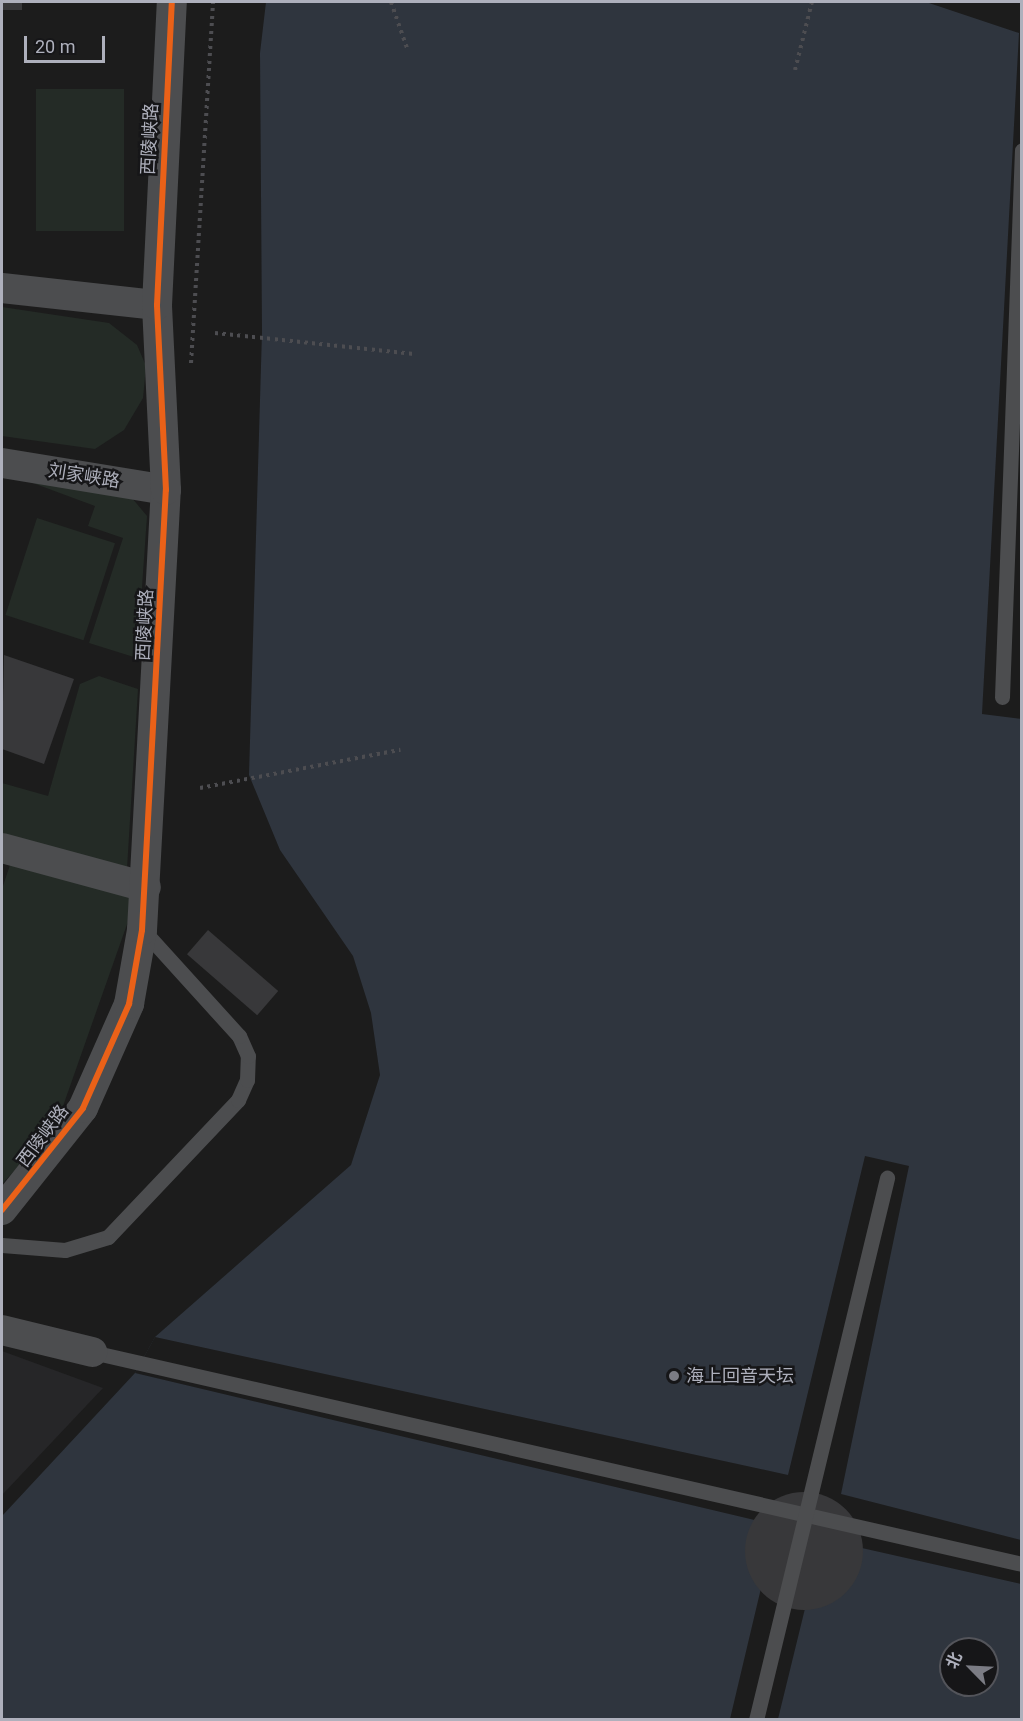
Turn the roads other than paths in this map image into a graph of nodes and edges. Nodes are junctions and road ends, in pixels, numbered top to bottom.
1 (172, 2) edge
2 (1022, 150) edge
3 (2, 288) edge
4 (157, 305) junction
5 (2, 463) edge
6 (166, 490) junction
7 (1002, 697) dead end
8 (2, 848) edge
9 (146, 887) junction
10 (142, 930) junction
11 (887, 1178) dead end
12 (2, 1210) edge
13 (2, 1245) edge
14 (2, 1330) edge
15 (92, 1352) joint
16 (807, 1511) junction
17 (1022, 1564) edge
18 (756, 1719) edge

1 - 4 street, 西陵峡路
2 - 7 lane
3 - 4 street
4 - 6 street, 西陵峡路
5 - 6 street, 刘家峡路
6 - 9 street, 西陵峡路
8 - 9 street
9 - 10 street, 西陵峡路
10 - 12 street, 西陵峡路
10 - 13 lane
11 - 16 lane
14 - 15 street
15 - 16 lane
16 - 17 lane
16 - 18 lane

